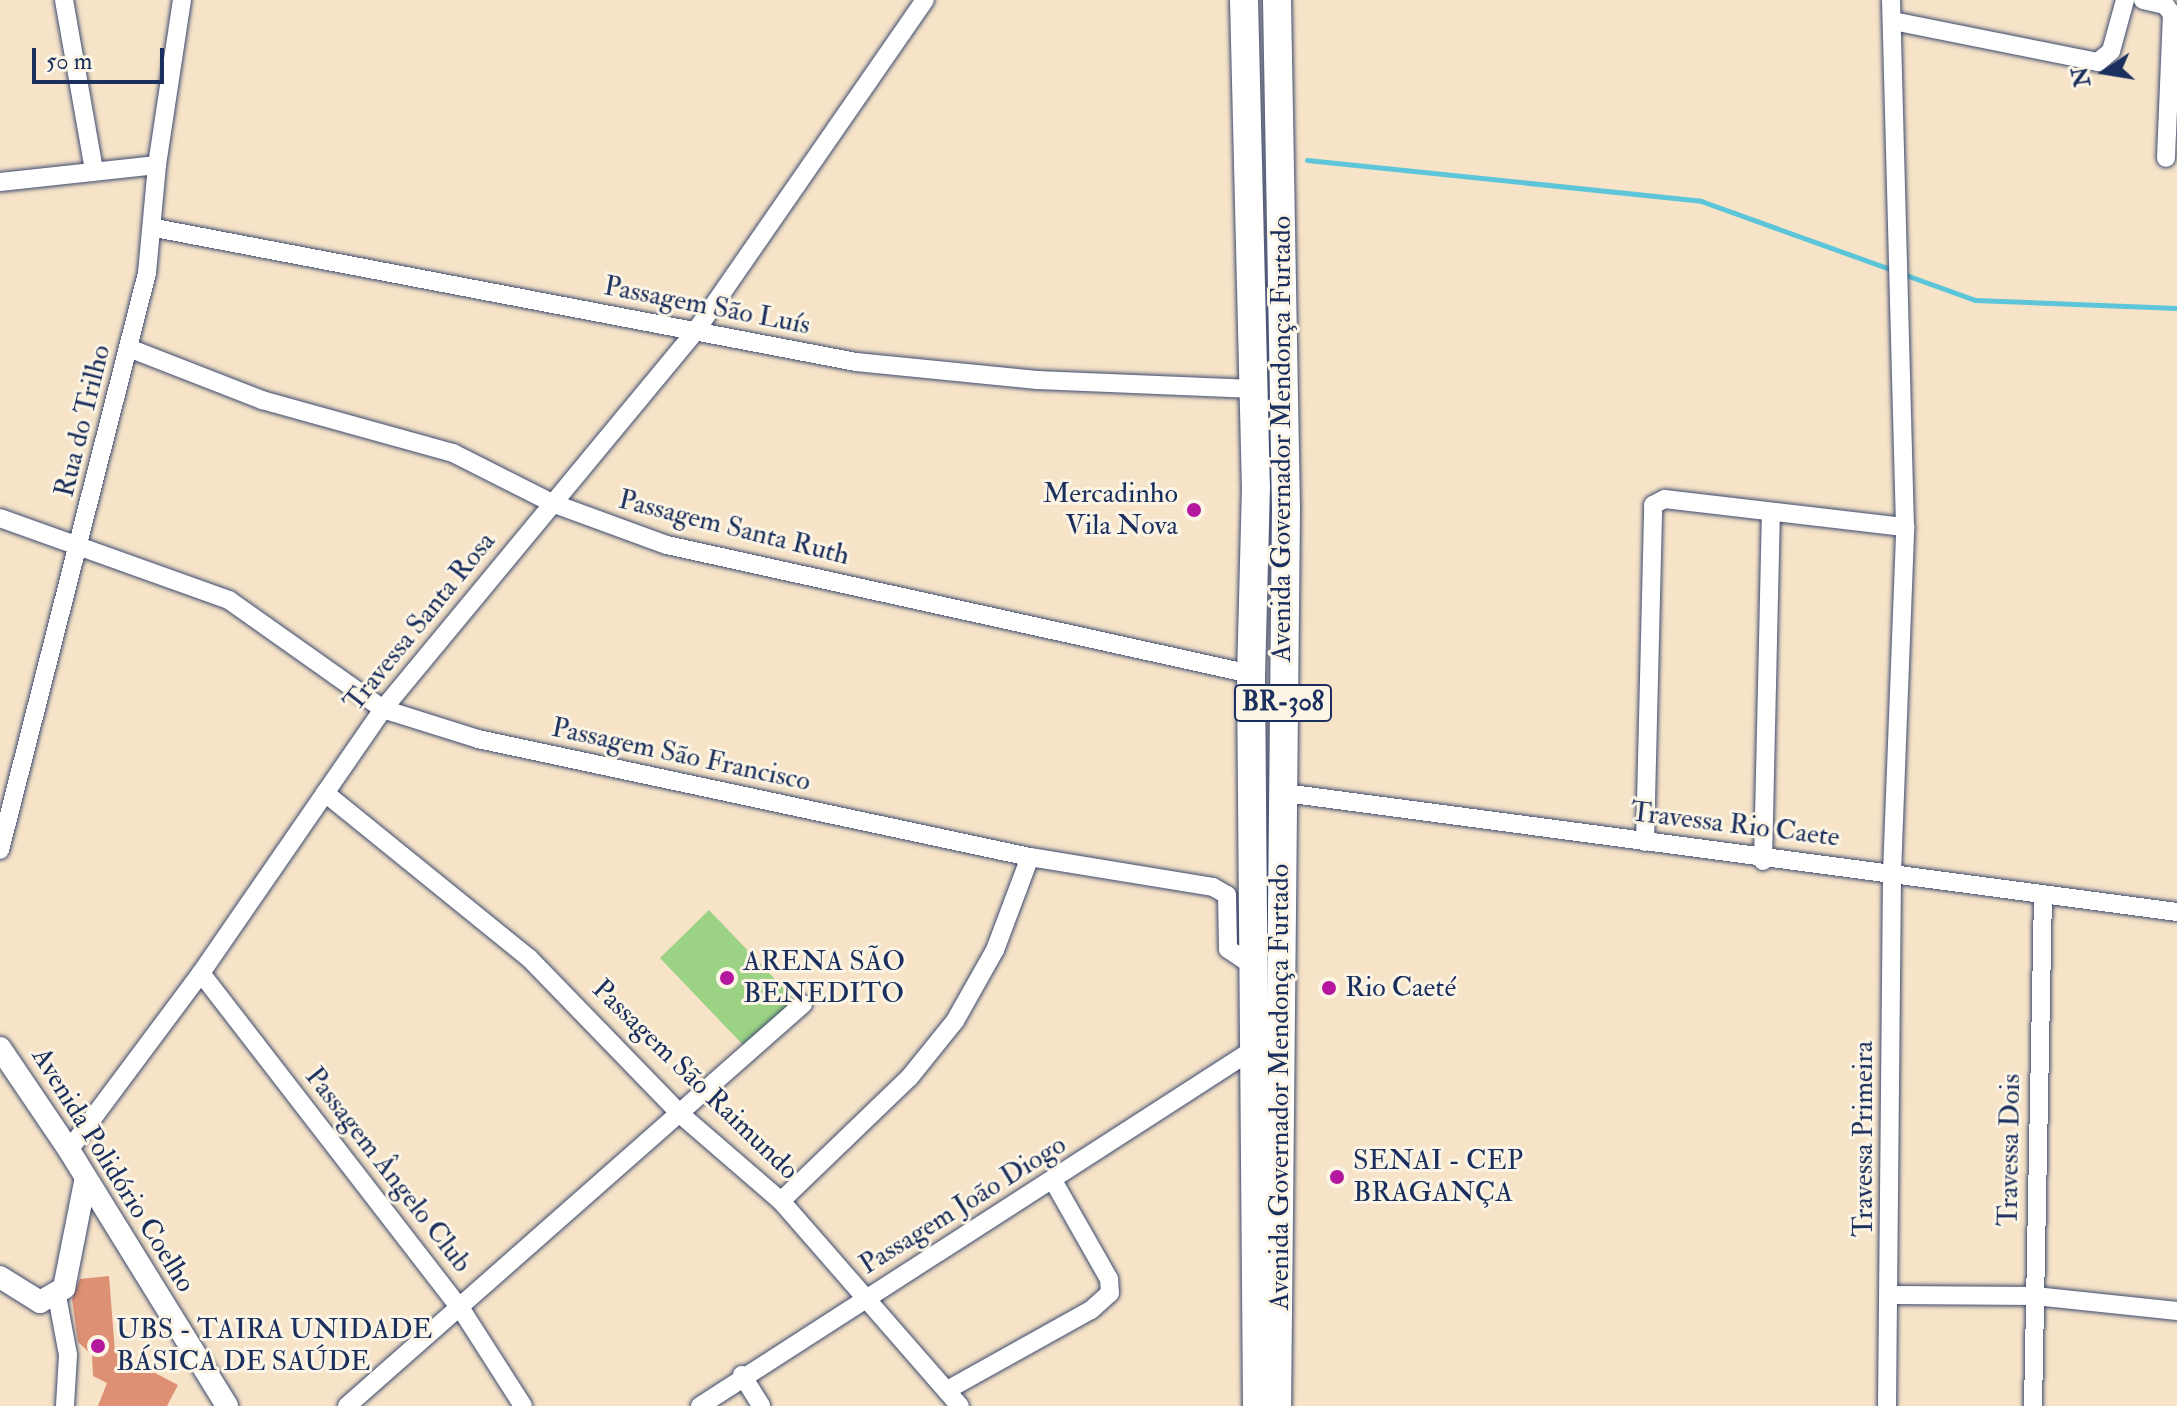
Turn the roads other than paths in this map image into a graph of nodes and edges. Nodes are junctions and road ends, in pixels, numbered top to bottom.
1 (64, 0) edge
2 (182, 0) edge
3 (925, 0) edge
4 (1244, 0) edge
5 (1277, 0) edge
6 (1891, 0) edge
7 (2125, 0) edge
8 (2143, 0) edge
9 (2174, 12) edge
10 (1893, 21) junction
11 (2166, 158) dead end
12 (157, 165) junction
13 (94, 171) junction
14 (0, 182) edge
15 (155, 228) junction
16 (695, 332) junction
17 (131, 349) junction
18 (1254, 389) junction
19 (552, 503) junction
20 (1771, 514) junction
21 (0, 518) edge
22 (1905, 527) junction
23 (79, 548) junction
24 (1251, 674) junction
25 (383, 709) junction
26 (325, 793) junction
27 (1285, 793) junction
28 (1645, 842) junction
29 (0, 850) edge
30 (1030, 857) junction
31 (1763, 861) junction
32 (1892, 873) junction
33 (2043, 895) junction
34 (2177, 912) edge
35 (1253, 966) junction
36 (201, 973) junction
37 (803, 1004) dead end
38 (0, 1048) edge
39 (1254, 1049) junction
40 (679, 1113) junction
41 (69, 1150) junction
42 (85, 1182) junction
43 (1054, 1182) junction
44 (781, 1201) junction
45 (0, 1277) edge
46 (1892, 1295) junction
47 (57, 1296) junction
48 (2035, 1296) junction
49 (867, 1298) junction
50 (461, 1309) junction
51 (2177, 1311) edge
52 (742, 1375) junction
53 (949, 1389) junction
54 (65, 1406) edge
55 (227, 1406) edge
56 (347, 1406) edge
57 (523, 1406) edge
58 (700, 1406) edge
59 (761, 1406) edge
60 (960, 1406) edge
61 (1257, 1406) edge
62 (1277, 1406) edge
63 (1887, 1406) edge
64 (2033, 1406) edge

1 - 13 street
2 - 12 street, Rua do Trilho
3 - 16 street, Travessa Santa Rosa
4 - 18 main road, Avenida Governador Mendonça Furtado / BR-308
5 - 27 main road, Avenida Governador Mendonça Furtado / BR-308
6 - 10 street, Travessa Primeira
7 - 10 street
8 - 9 street
9 - 11 street
10 - 22 street, Travessa Primeira
12 - 13 street
12 - 15 street, Rua do Trilho
13 - 14 street
15 - 16 street, Passagem São Luís
15 - 17 street, Rua do Trilho
16 - 18 street, Passagem São Luís
16 - 19 street, Travessa Santa Rosa
17 - 19 street, Passagem Santa Ruth
17 - 23 street, Rua do Trilho
18 - 24 main road, Avenida Governador Mendonça Furtado / BR-308
19 - 24 street, Passagem Santa Ruth
19 - 25 street, Travessa Santa Rosa
20 - 22 street
20 - 28 street
20 - 31 street
21 - 23 street, Passagem São Francisco
22 - 32 street, Travessa Primeira
23 - 25 street, Passagem São Francisco
23 - 29 street, Rua do Trilho
24 - 35 main road, Avenida Governador Mendonça Furtado / BR-308
25 - 26 street, Travessa Santa Rosa
25 - 30 street, Passagem São Francisco
26 - 36 street, Travessa Santa Rosa
26 - 40 street, Passagem São Raimundo
27 - 28 street, Travessa Rio Caete
27 - 62 main road, Avenida Governador Mendonça Furtado / BR-308
28 - 31 street, Travessa Rio Caete
30 - 35 street, Passagem São Francisco
30 - 44 street
31 - 32 street, Travessa Rio Caete
32 - 33 street, Travessa Rio Caete
32 - 46 street, Travessa Primeira
33 - 34 street, Travessa Rio Caete
33 - 48 street, Travessa Dois
35 - 39 main road, Avenida Governador Mendonça Furtado / BR-308
36 - 41 street, Travessa Santa Rosa
36 - 50 street, Passagem Ângelo Club
37 - 40 street
38 - 41 street, Avenida Polidório Coelho
39 - 43 street, Passagem João Diogo
39 - 61 main road, Avenida Governador Mendonça Furtado / BR-308
40 - 44 street, Passagem São Raimundo
40 - 50 street
41 - 42 street, Avenida Polidório Coelho
42 - 47 street
42 - 55 street, Avenida Polidório Coelho
43 - 49 street, Passagem João Diogo
43 - 53 street
44 - 49 street, Passagem São Raimundo
45 - 47 street
46 - 48 street
46 - 63 street, Travessa Primeira
47 - 54 street
48 - 51 street
48 - 64 street, Travessa Dois
49 - 52 street, Passagem João Diogo
49 - 53 street, Passagem São Raimundo
50 - 56 street
50 - 57 street, Passagem Ângelo Club
52 - 58 street, Passagem João Diogo
52 - 59 street
53 - 60 street, Passagem São Raimundo

